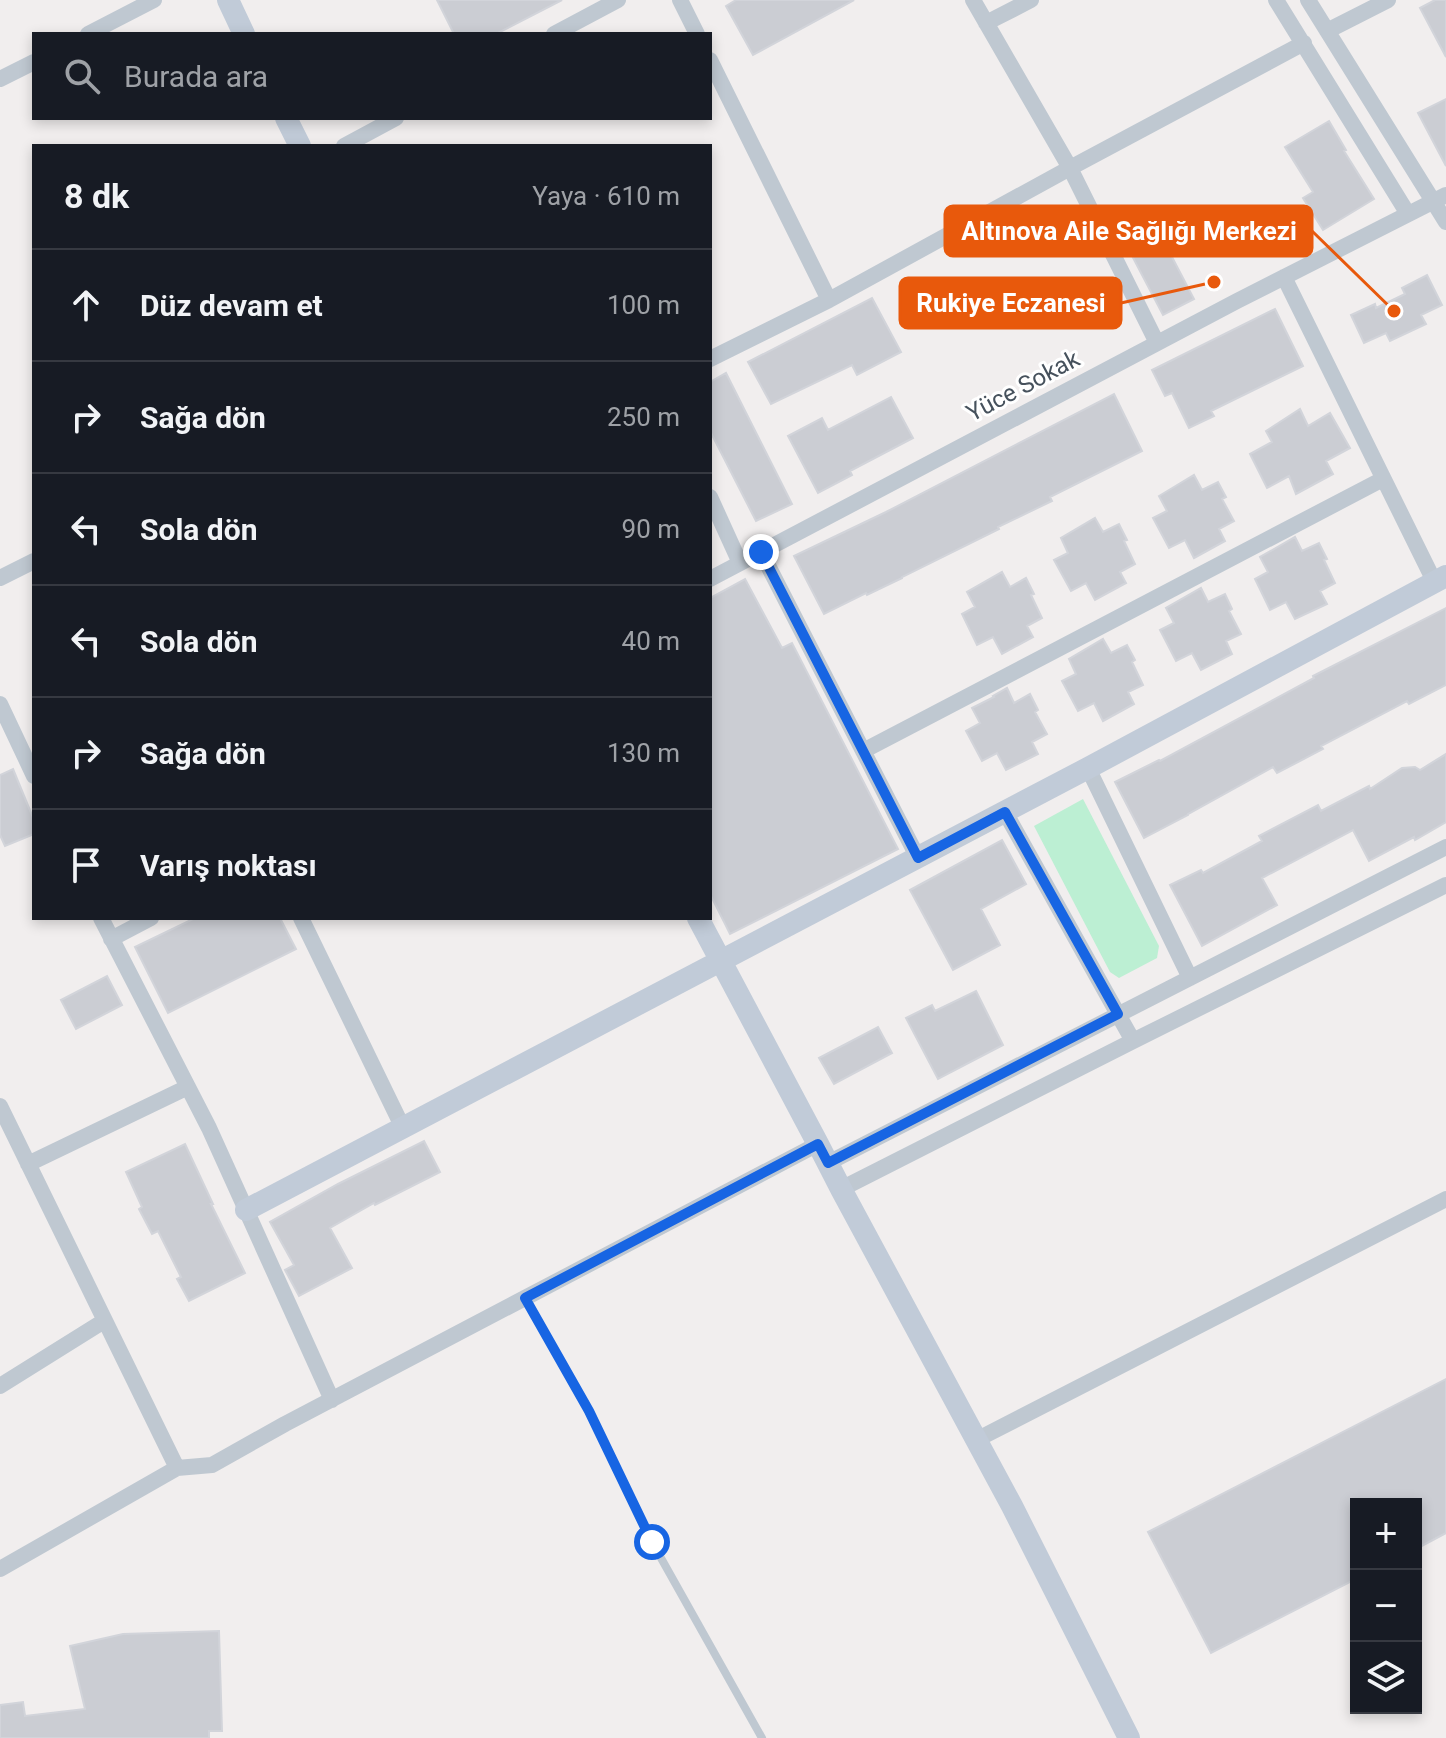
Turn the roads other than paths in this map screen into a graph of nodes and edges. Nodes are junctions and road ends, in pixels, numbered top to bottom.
1 (154, 0) edge
2 (228, 0) edge
3 (618, 0) edge
4 (680, 0) edge
5 (973, 0) edge
6 (1031, 0) edge
7 (1276, 0) edge
8 (1308, 0) edge
9 (1388, 0) edge
10 (986, 23) junction
11 (1327, 31) junction
12 (92, 32) edge
13 (243, 32) edge
14 (558, 32) edge
15 (696, 32) edge
16 (1304, 43) junction
17 (32, 63) edge
18 (712, 64) edge
19 (0, 79) edge
20 (287, 120) edge
21 (392, 120) edge
22 (299, 144) edge
23 (348, 144) edge
24 (1070, 168) junction
25 (1440, 198) edge
26 (1408, 214) junction
27 (1446, 222) edge
28 (1284, 277) junction
29 (829, 300) junction
30 (1157, 343) junction
31 (712, 358) edge
32 (1383, 479) junction
33 (712, 508) edge
34 (761, 552) junction
35 (32, 562) edge
36 (740, 563) junction
37 (0, 578) edge
38 (712, 578) edge
39 (1440, 580) edge
40 (0, 704) edge
41 (863, 751) junction
42 (1088, 768) junction
43 (32, 772) edge
44 (1005, 812) junction
45 (1446, 847) edge
46 (918, 858) junction
47 (1446, 885) edge
48 (102, 920) edge
49 (147, 920) edge
50 (302, 920) edge
51 (699, 920) edge
52 (111, 939) junction
53 (721, 961) junction
54 (1190, 978) junction
55 (1118, 1014) junction
56 (1133, 1041) junction
57 (188, 1087) junction
58 (0, 1106) edge
59 (403, 1128) junction
60 (823, 1153) junction
61 (28, 1164) junction
62 (841, 1189) junction
63 (1446, 1199) edge
64 (246, 1210) junction
65 (525, 1298) junction
66 (104, 1321) junction
67 (0, 1386) edge
68 (332, 1400) junction
69 (976, 1440) junction
70 (177, 1468) junction
71 (0, 1569) edge
72 (762, 1738) edge
73 (1129, 1738) edge

1 - 12 street
2 - 13 street
3 - 14 street
4 - 15 street
5 - 10 street
6 - 10 street
7 - 16 street
8 - 11 street
9 - 11 street
10 - 24 street
11 - 25 street
16 - 24 street
16 - 26 street
17 - 19 street
18 - 29 street
20 - 22 street
21 - 23 street
24 - 29 street
24 - 30 street
25 - 26 street, Yüce Sokak
25 - 27 street
26 - 28 street, Yüce Sokak
28 - 30 street, Yüce Sokak
28 - 32 street
29 - 31 street
30 - 34 street, Yüce Sokak
32 - 39 street
32 - 41 street
33 - 36 street
34 - 36 street, Yüce Sokak
34 - 41 street
35 - 37 street
36 - 38 street, Yüce Sokak
39 - 42 street
40 - 43 street
41 - 46 street
42 - 44 street
42 - 54 street
44 - 46 street
44 - 55 street
45 - 54 street
46 - 53 street
47 - 56 street
48 - 52 street
49 - 52 street
50 - 59 street
51 - 53 street
52 - 57 street
53 - 59 street
53 - 60 street
54 - 55 street
55 - 56 street
55 - 60 street
56 - 62 street
57 - 61 street
57 - 64 street
58 - 61 street
59 - 64 street
60 - 62 street
60 - 65 street
61 - 66 street
62 - 69 street
63 - 69 street
64 - 68 street
65 - 68 street
65 - 72 lane
66 - 67 street
66 - 70 street
68 - 70 street
69 - 73 street
70 - 71 street

